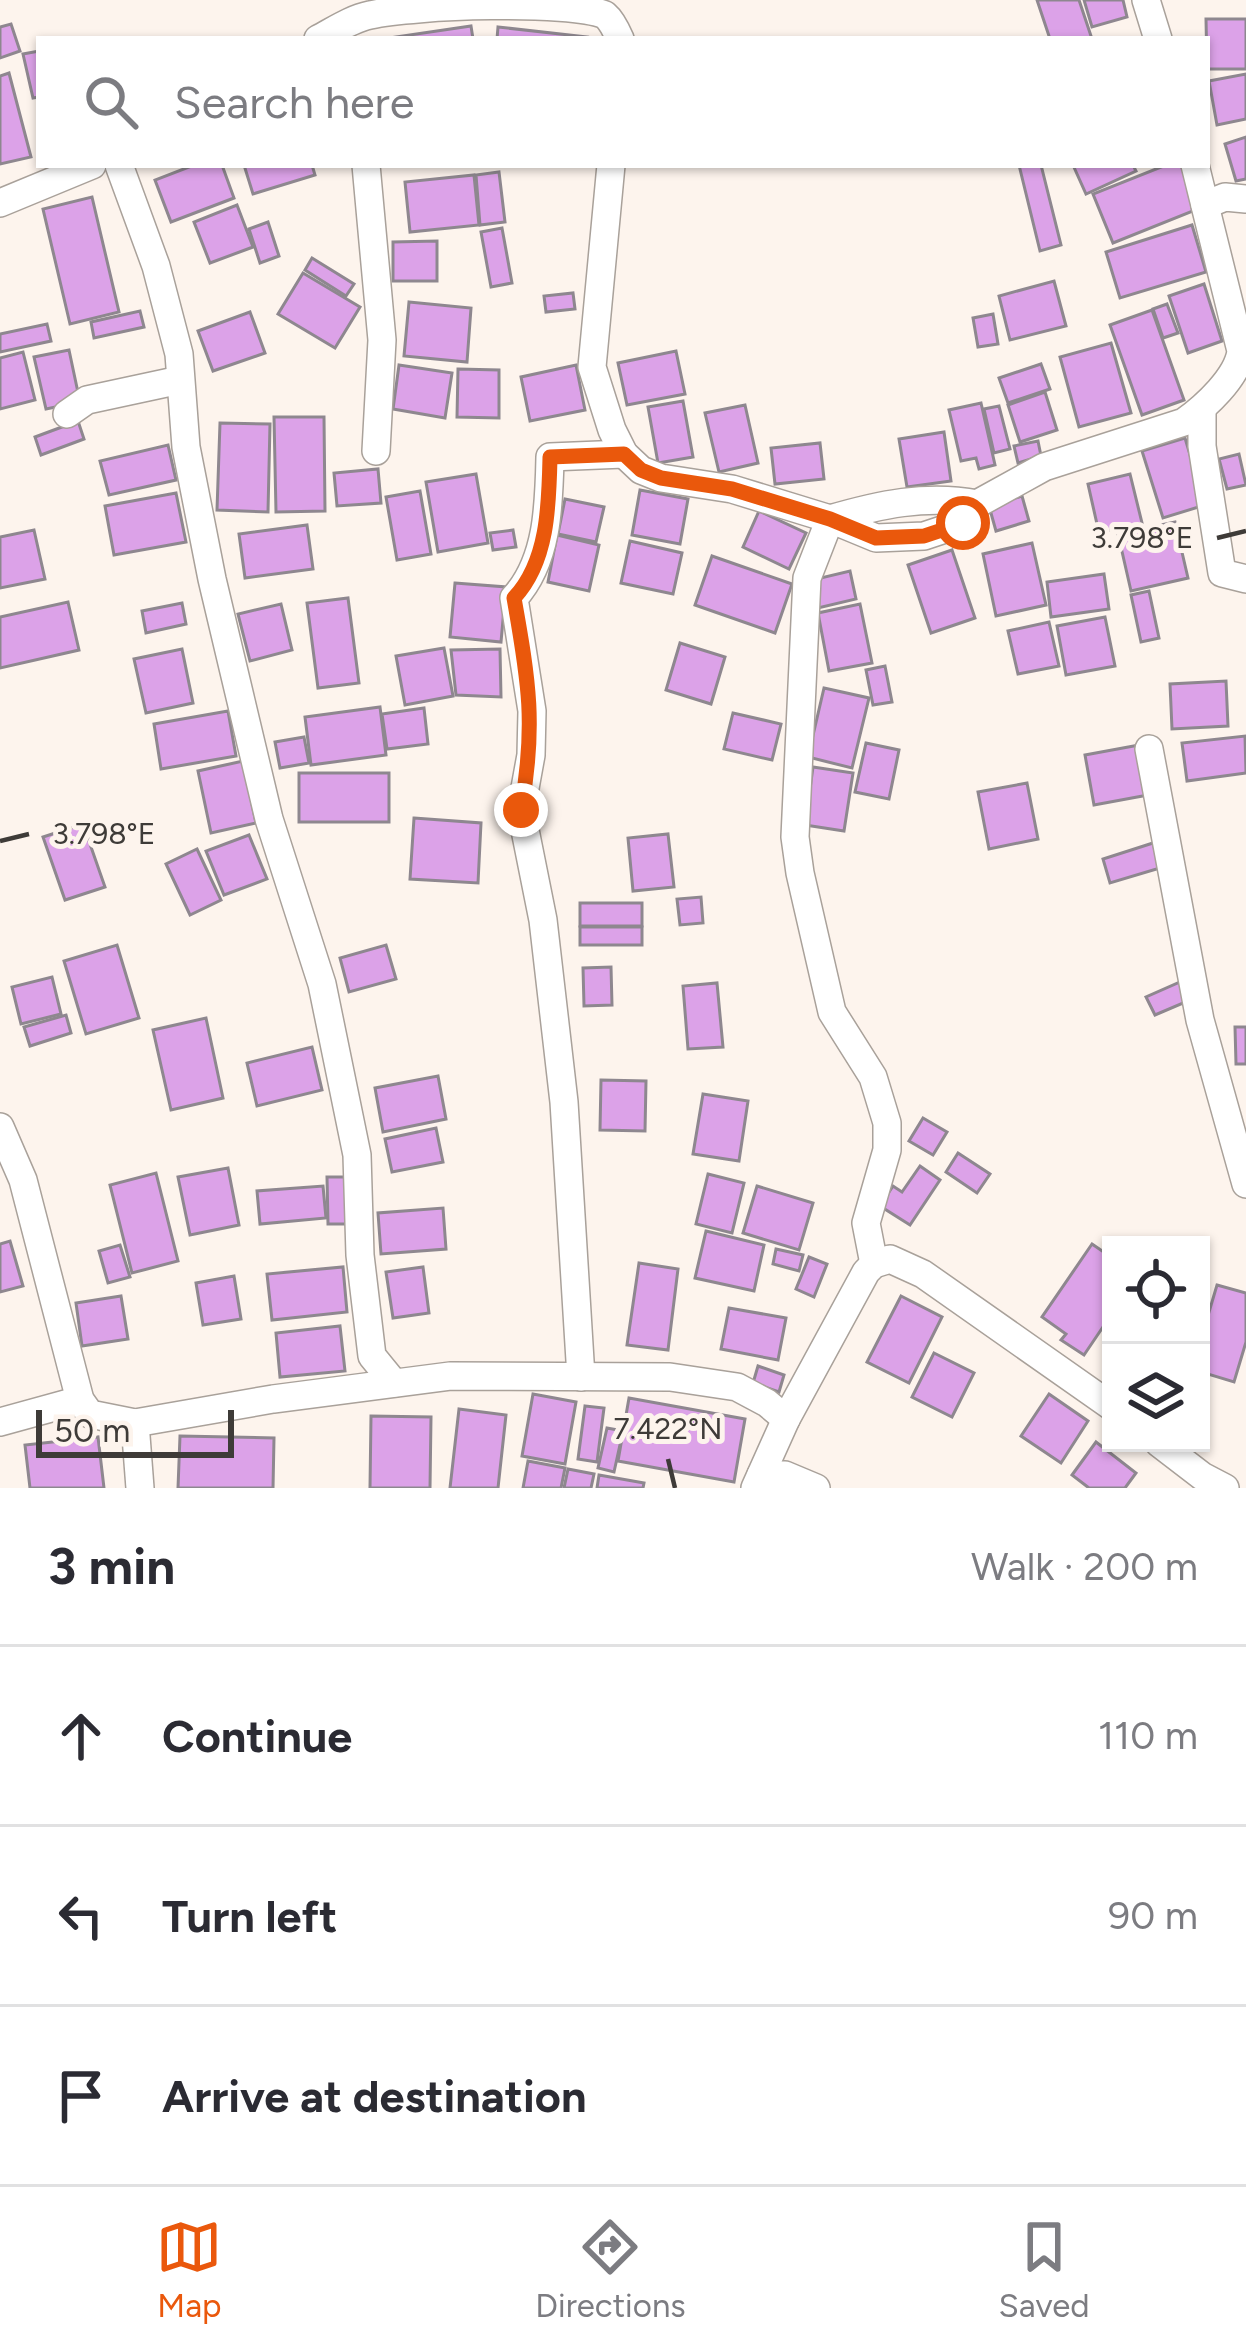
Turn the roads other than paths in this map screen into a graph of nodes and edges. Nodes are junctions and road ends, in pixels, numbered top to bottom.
1 (1146, 0) edge
2 (348, 31) edge
3 (618, 36) edge
4 (1157, 36) edge
5 (85, 168) edge
6 (120, 168) edge
7 (366, 168) edge
8 (611, 168) edge
9 (1196, 168) edge
10 (1246, 199) edge
11 (0, 203) edge
12 (1205, 205) junction
13 (1243, 361) edge
14 (180, 380) junction
15 (1202, 409) junction
16 (67, 414) dead end
17 (376, 451) dead end
18 (624, 454) junction
19 (830, 519) junction
20 (1246, 578) edge
21 (1149, 749) dead end
22 (0, 1127) edge
23 (1246, 1184) edge
24 (874, 1264) junction
25 (581, 1377) junction
26 (394, 1383) junction
27 (1102, 1399) edge
28 (80, 1400) junction
29 (786, 1419) junction
30 (0, 1422) edge
31 (135, 1423) junction
32 (1170, 1452) edge
33 (758, 1482) edge
34 (140, 1488) edge
35 (816, 1488) edge
36 (1225, 1488) edge

1 - 4 street
2 - 3 street
5 - 11 street
6 - 14 street
7 - 17 street
8 - 18 street
9 - 12 street
10 - 12 street
12 - 13 street
13 - 15 street
14 - 16 street
14 - 26 street
15 - 19 street
15 - 20 street
18 - 19 street
18 - 25 street
19 - 24 street
21 - 23 street
22 - 28 street
24 - 27 street
24 - 29 street
25 - 26 street
25 - 29 street
26 - 31 street
28 - 30 street
28 - 31 street
29 - 33 street
31 - 34 street
32 - 36 street
33 - 35 street

